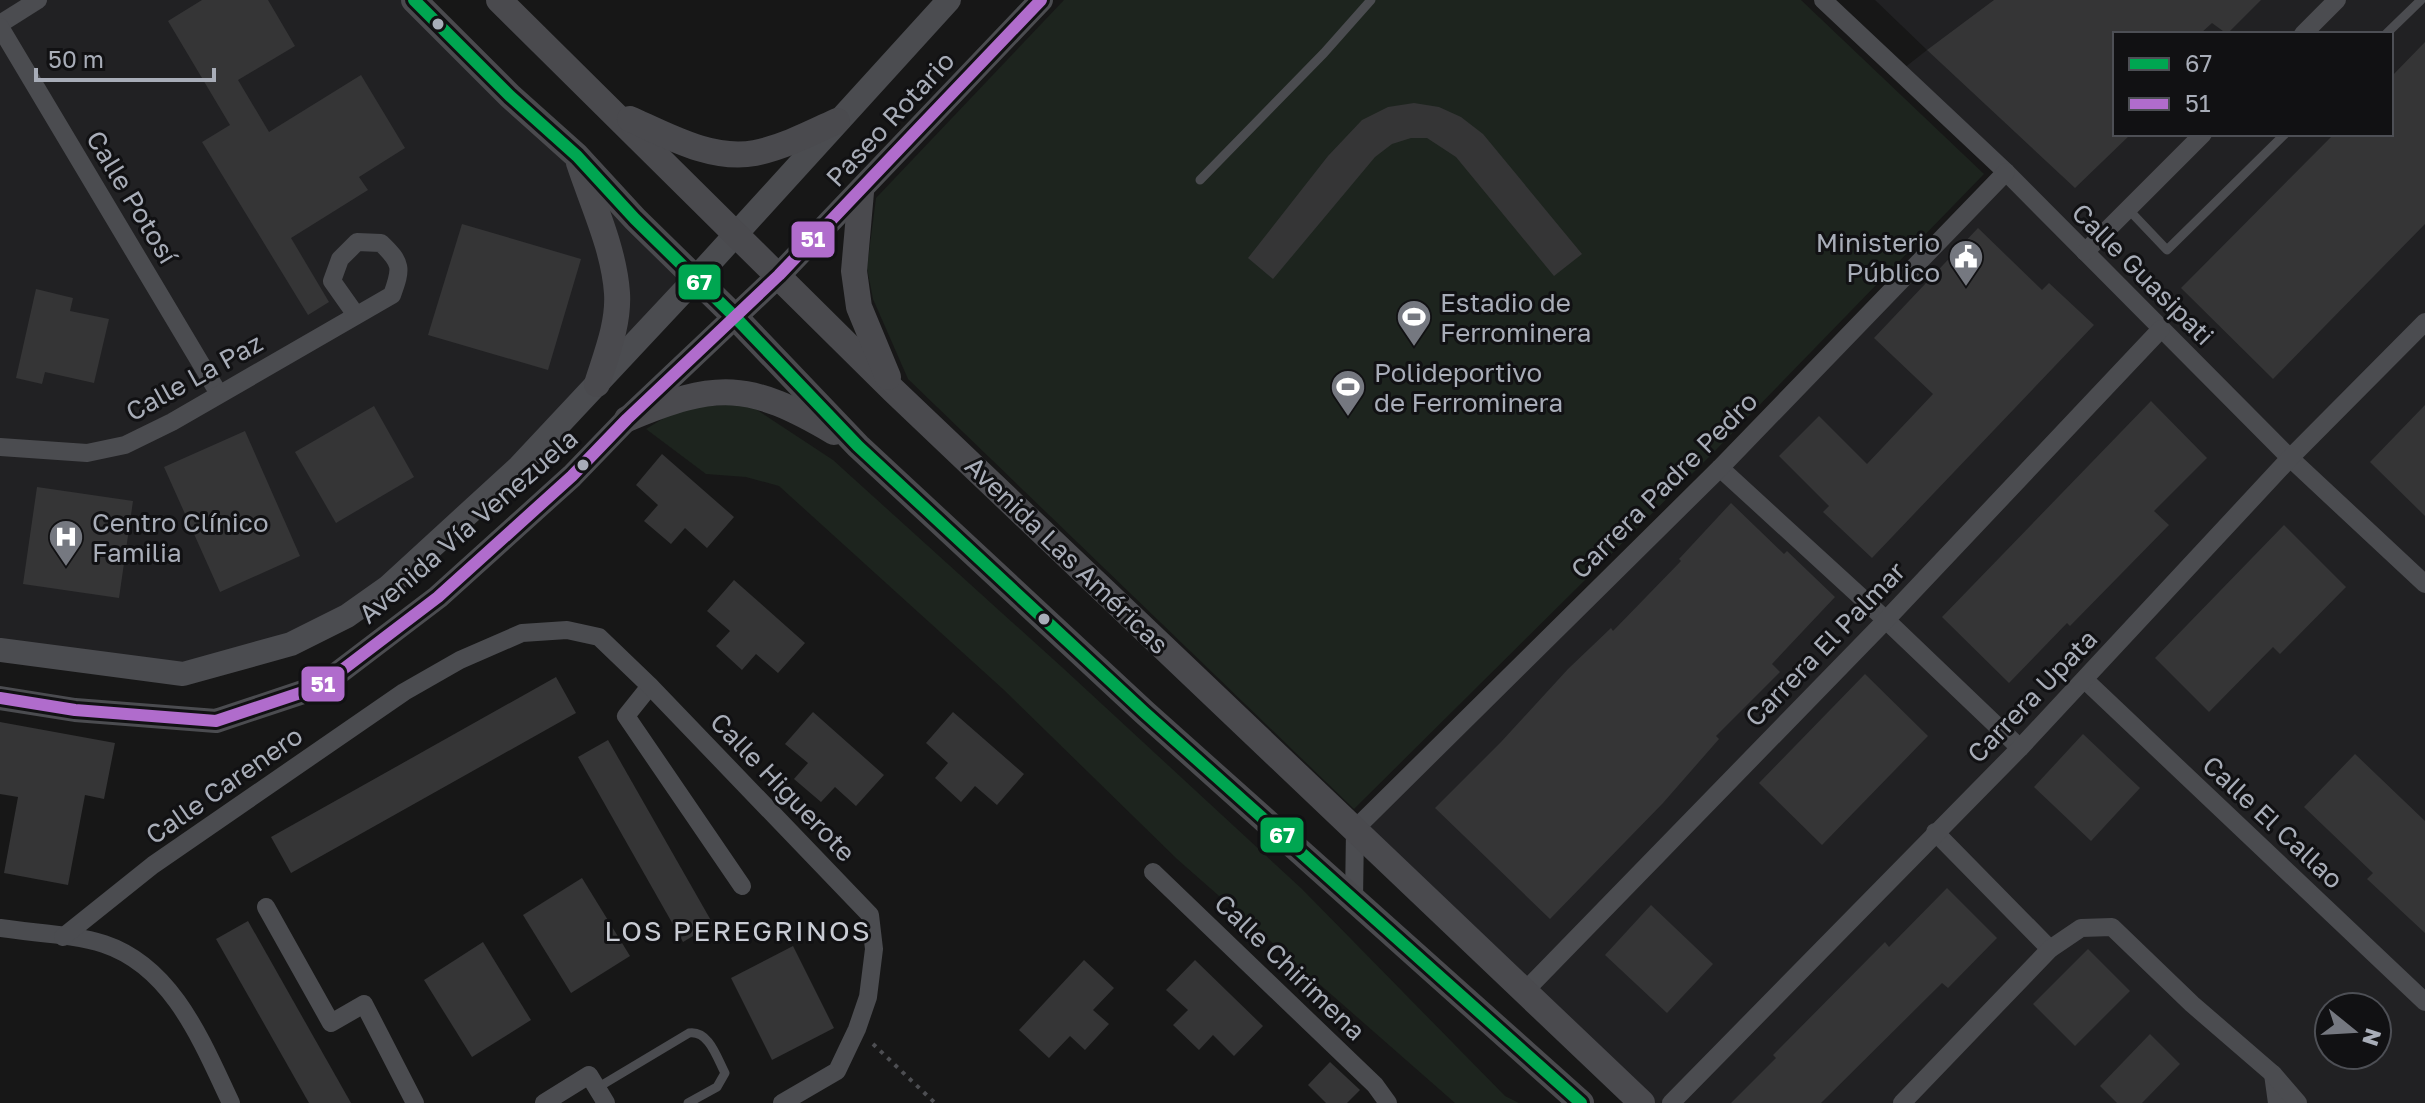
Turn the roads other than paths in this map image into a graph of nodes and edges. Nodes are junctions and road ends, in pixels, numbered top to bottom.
1 (38, 0) edge
2 (414, 0) edge
3 (499, 0) edge
4 (949, 0) edge
5 (1041, 0) edge
6 (1371, 0) edge
7 (1823, 0) edge
8 (2337, 0) edge
9 (2421, 0) edge
10 (0, 26) edge
11 (2305, 32) edge
12 (2388, 32) edge
13 (613, 111) junction
14 (837, 121) junction
15 (2201, 136) edge
16 (2283, 136) edge
17 (577, 156) junction
18 (2006, 172) junction
19 (1200, 180) dead end
20 (861, 192) junction
21 (2128, 209) junction
22 (737, 233) junction
23 (2085, 252) junction
24 (779, 275) junction
25 (696, 278) junction
26 (356, 315) dead end
27 (736, 318) junction
28 (2425, 322) edge
29 (2161, 329) junction
30 (597, 384) junction
31 (894, 391) junction
32 (219, 394) junction
33 (627, 419) junction
34 (858, 446) junction
35 (0, 447) edge
36 (2290, 458) junction
37 (1720, 468) junction
38 (2425, 584) edge
39 (1886, 620) junction
40 (599, 637) joint
41 (0, 650) edge
42 (2085, 680) junction
43 (650, 686) junction
44 (0, 698) edge
45 (2020, 748) junction
46 (1355, 829) junction
47 (1935, 832) junction
48 (1153, 872) dead end
49 (742, 886) dead end
50 (1354, 900) junction
51 (266, 907) dead end
52 (0, 928) edge
53 (63, 937) junction
54 (2050, 949) junction
55 (1524, 992) junction
56 (2425, 1002) edge
57 (1540, 1066) junction
58 (2273, 1074) junction
59 (601, 1096) edge
60 (231, 1103) edge
61 (415, 1103) edge
62 (544, 1103) edge
63 (688, 1103) edge
64 (782, 1103) edge
65 (1388, 1103) edge
66 (1559, 1103) edge
67 (1581, 1103) edge
68 (1642, 1103) edge
69 (1671, 1103) edge
70 (1902, 1103) edge
71 (2277, 1103) edge
72 (2298, 1103) edge

1 - 10 street
2 - 17 main road
3 - 13 main road, Avenida Las Américas
4 - 14 street, Paseo Rotario
5 - 20 street, Paseo Rotario
6 - 19 lane
7 - 18 street, Calle Guasipati
8 - 11 street
9 - 12 lane
10 - 32 street, Calle Potosí
13 - 14 main road
13 - 22 main road, Avenida Las Américas
14 - 22 street, Paseo Rotario
15 - 21 street
16 - 21 lane
17 - 25 main road
17 - 30 main road
18 - 23 street, Calle Guasipati
18 - 37 street, Carrera Padre Pedro
20 - 24 street, Paseo Rotario
20 - 31 main road
21 - 23 street
22 - 24 main road, Avenida Las Américas
22 - 25 street, Avenida Vía Venezuela
23 - 29 street, Calle Guasipati
24 - 27 street, Avenida Vía Venezuela
24 - 31 main road, Avenida Las Américas
25 - 27 main road
25 - 30 street, Avenida Vía Venezuela
26 - 32 street, Calle La Paz
27 - 33 street, Avenida Vía Venezuela
27 - 34 main road
28 - 36 street, Carrera Upata
29 - 36 street, Calle Guasipati
29 - 39 street, Carrera El Palmar
30 - 41 street, Avenida Vía Venezuela
31 - 46 main road, Avenida Las Américas
32 - 35 street, Calle La Paz
33 - 34 main road
33 - 44 street, Avenida Vía Venezuela
34 - 50 main road
36 - 38 street, Calle Guasipati
36 - 42 street, Carrera Upata
37 - 39 street
37 - 46 street, Carrera Padre Pedro
39 - 45 street
39 - 55 street, Carrera El Palmar
40 - 43 street, Calle Higuerote
40 - 53 street, Calle Carenero
42 - 45 street, Carrera Upata
42 - 56 street, Calle El Callao
43 - 49 street
43 - 64 street, Calle Higuerote
45 - 47 street, Carrera Upata
46 - 50 street
46 - 55 main road, Avenida Las Américas
47 - 54 street
47 - 69 street, Carrera Upata
48 - 65 street, Calle Chirimena
50 - 57 main road
51 - 61 street
52 - 53 street
53 - 60 street
54 - 58 street
54 - 70 street
55 - 68 main road, Avenida Las Américas
57 - 66 main road
57 - 67 main road
58 - 71 street
58 - 72 street
59 - 62 street
59 - 63 lane

